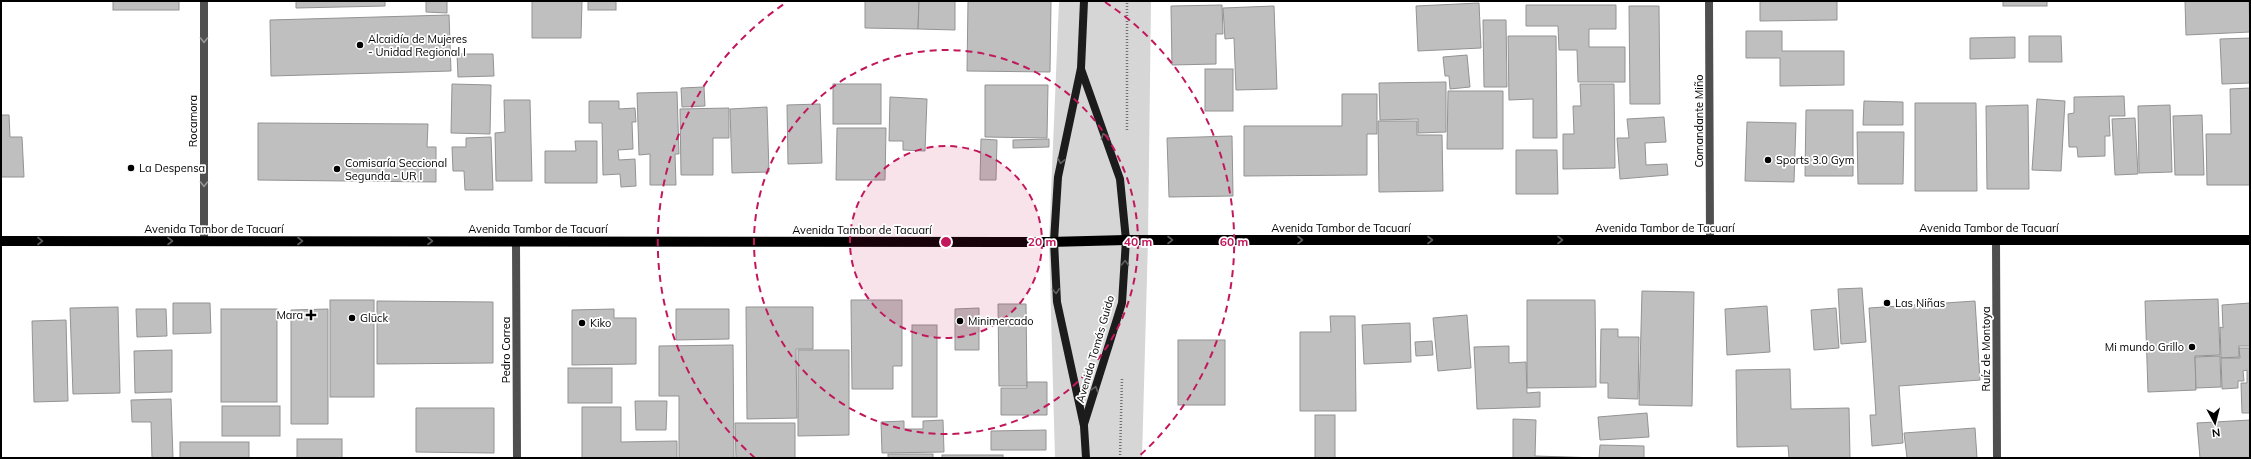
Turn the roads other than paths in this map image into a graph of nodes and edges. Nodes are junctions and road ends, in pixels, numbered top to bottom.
1 (204, 1) edge
2 (1084, 1) edge
3 (1709, 1) edge
4 (1080, 68) junction
5 (1126, 240) junction
6 (1710, 240) junction
7 (1996, 240) junction
8 (2250, 240) edge
9 (1, 241) edge
10 (204, 241) junction
11 (516, 241) junction
12 (1054, 241) junction
13 (1084, 426) junction
14 (517, 458) edge
15 (1086, 458) edge
16 (1997, 458) edge

1 -> 10 street, Rocamora
2 - 4 main road, Avenida Tomás Guido
3 - 6 street, Comandante Miño
5 -> 4 main road, Avenida Tomás Guido
4 -> 12 main road, Avenida Tomás Guido
5 -> 6 main road, Avenida Tambor de Tacuarí
5 - 12 main road, Avenida Tambor de Tacuarí
13 -> 5 main road, Avenida Tomás Guido
6 - 7 main road, Avenida Tambor de Tacuarí
7 - 8 main road, Avenida Tambor de Tacuarí
7 - 16 street, Ruíz de Montoya
9 -> 10 main road, Avenida Tambor de Tacuarí
10 -> 11 main road, Avenida Tambor de Tacuarí
11 - 12 main road, Avenida Tambor de Tacuarí
11 - 14 street, Pedro Correa
12 -> 13 main road, Avenida Tomás Guido
13 - 15 main road, Avenida Tomás Guido

